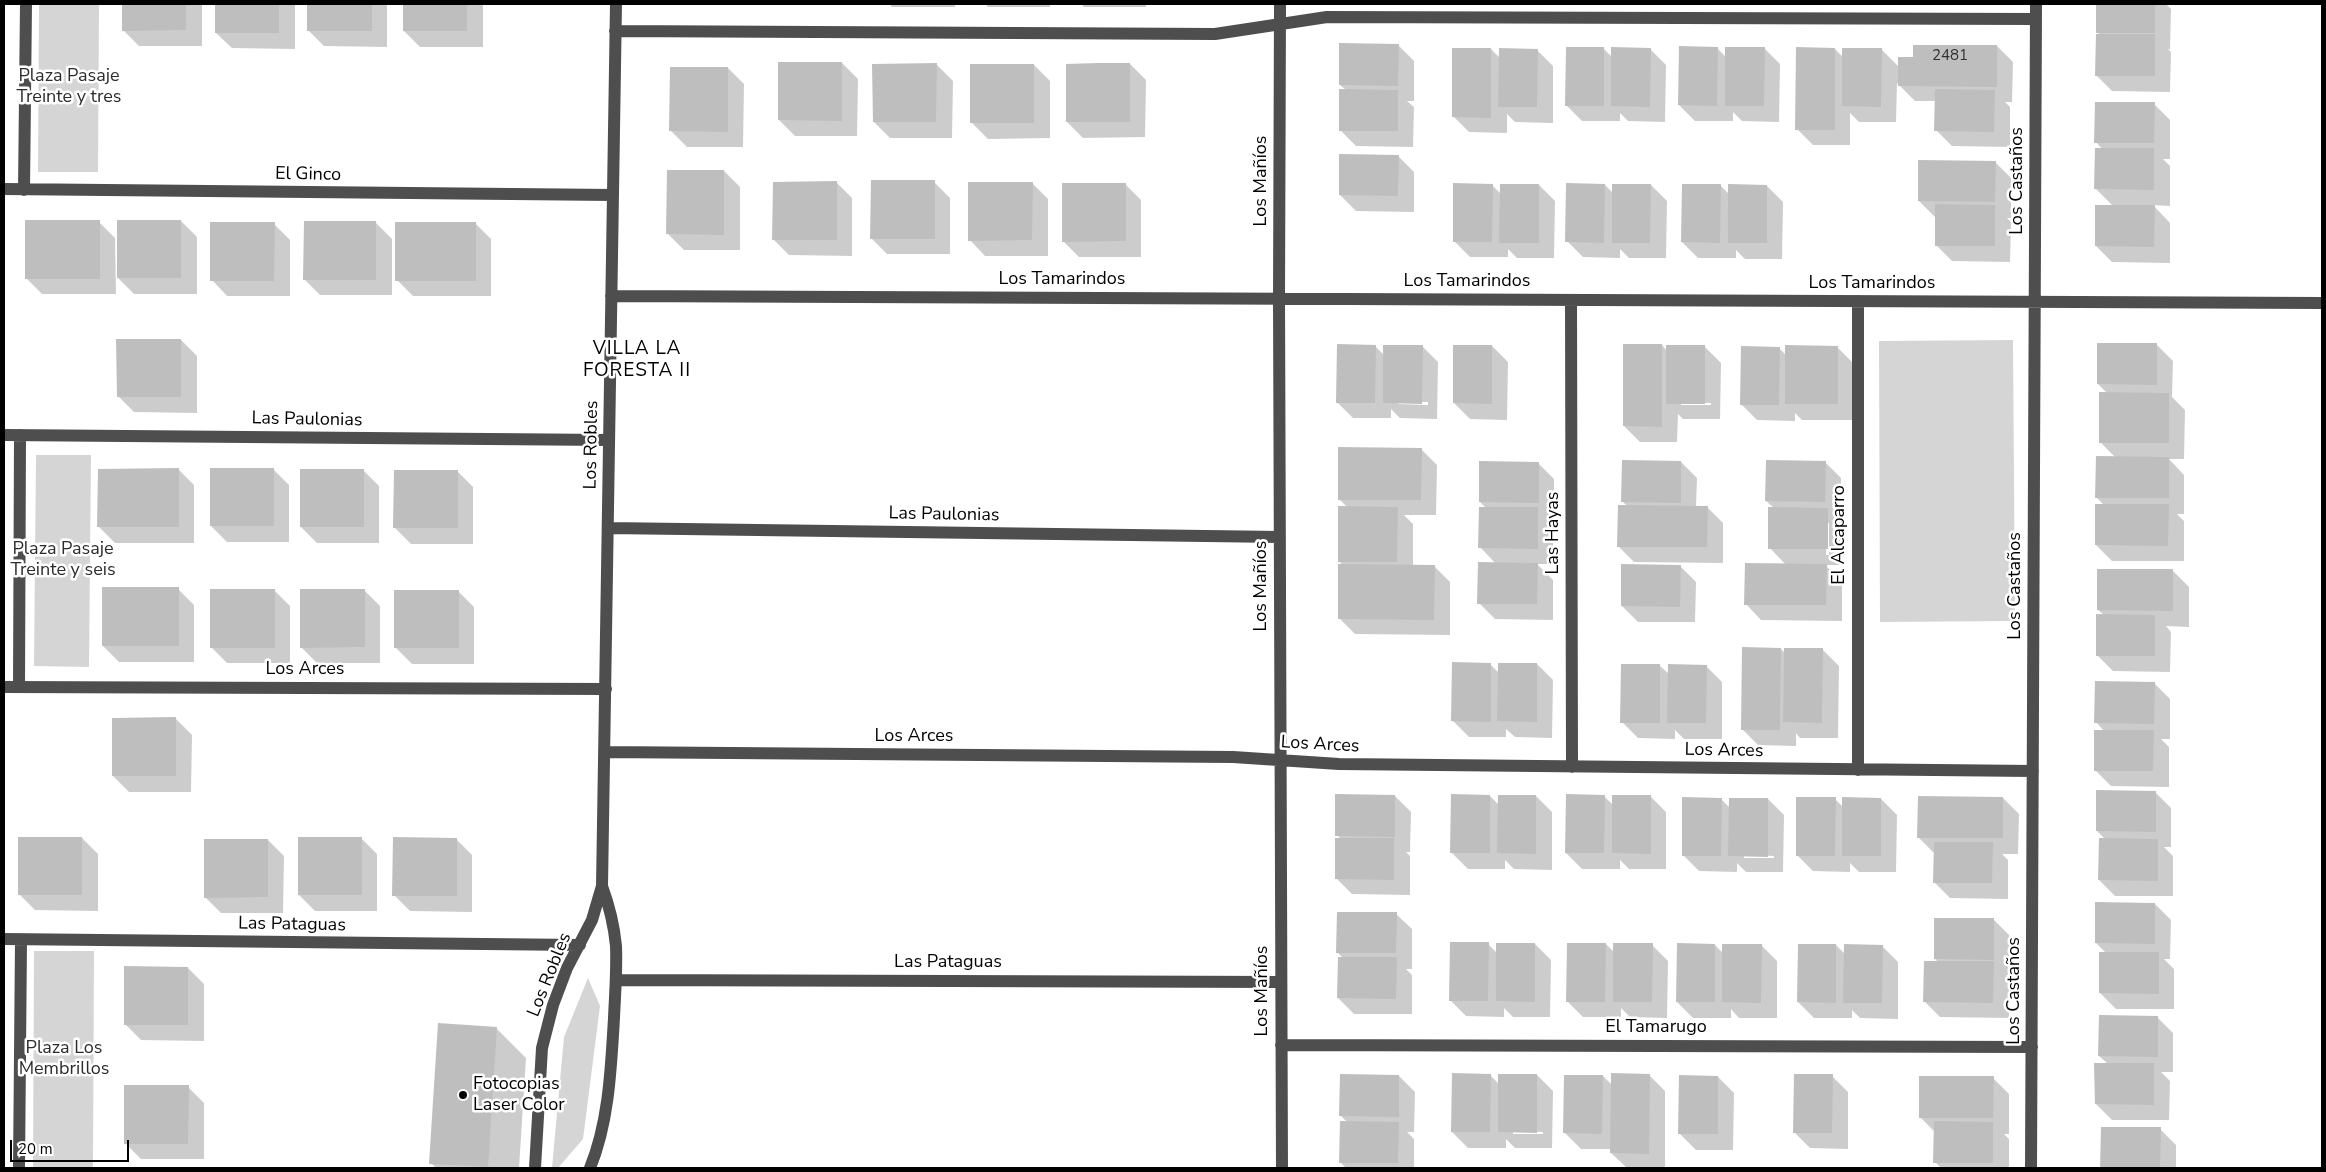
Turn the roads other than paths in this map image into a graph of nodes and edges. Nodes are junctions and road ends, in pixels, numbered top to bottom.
1 (26, 4) edge
2 (616, 4) edge
3 (1280, 4) edge
4 (2036, 4) edge
5 (2036, 20) junction
6 (1280, 24) junction
7 (615, 31) junction
8 (4, 190) edge
9 (24, 190) junction
10 (613, 195) junction
11 (611, 296) junction
12 (1279, 298) junction
13 (1571, 300) junction
14 (1858, 301) junction
15 (2035, 302) junction
16 (2322, 303) edge
17 (4, 435) edge
18 (20, 435) junction
19 (609, 440) junction
20 (608, 528) junction
21 (1280, 537) junction
22 (4, 687) edge
23 (19, 687) junction
24 (606, 689) junction
25 (604, 752) junction
26 (1280, 760) junction
27 (1572, 767) junction
28 (1858, 770) junction
29 (2033, 771) junction
30 (602, 886) junction
31 (4, 939) edge
32 (21, 940) junction
33 (580, 945) junction
34 (616, 980) junction
35 (1281, 982) junction
36 (1281, 1045) junction
37 (2032, 1047) junction
38 (19, 1168) edge
39 (535, 1168) edge
40 (590, 1168) edge
41 (1282, 1168) edge
42 (2031, 1168) edge

1 - 9 street
2 - 7 street, Los Robles
3 - 6 street, Los Mañíos
4 - 5 street, Los Castaños
5 - 6 street
5 - 15 street, Los Castaños
6 - 7 street
6 - 12 street, Los Mañíos
7 - 10 street, Los Robles
8 - 9 street, El Ginco
9 - 10 street, El Ginco
10 - 11 street, Los Robles
11 - 12 street, Los Tamarindos
11 - 19 street, Los Robles
12 - 13 street, Los Tamarindos
12 - 21 street, Los Mañíos
13 - 14 street, Los Tamarindos
13 - 27 street, Las Hayas
14 - 15 street, Los Tamarindos
14 - 28 street, El Alcaparro
15 - 16 street, Los Tamarindos
15 - 29 street, Los Castaños
17 - 18 street, Las Paulonias
18 - 19 street, Las Paulonias
18 - 23 street
19 - 20 street, Los Robles
20 - 21 street, Las Paulonias
20 - 24 street, Los Robles
21 - 26 street, Los Mañíos
22 - 23 street, Los Arces
23 - 24 street, Los Arces
24 - 25 street, Los Robles
25 - 26 street, Los Arces
25 - 30 street, Los Robles
26 - 27 street, Los Arces
26 - 35 street, Los Mañíos
27 - 28 street, Los Arces
28 - 29 street, Los Arces
29 - 37 street, Los Castaños
30 - 33 street, Los Robles
30 - 34 street, Los Robles
31 - 32 street, Las Pataguas
32 - 33 street, Las Pataguas
32 - 38 street
33 - 39 street, Los Robles
34 - 35 street, Las Pataguas
34 - 40 street, Los Robles
35 - 36 street, Los Mañíos
36 - 37 street, El Tamarugo
36 - 41 street, Los Mañíos
37 - 42 street, Los Castaños

